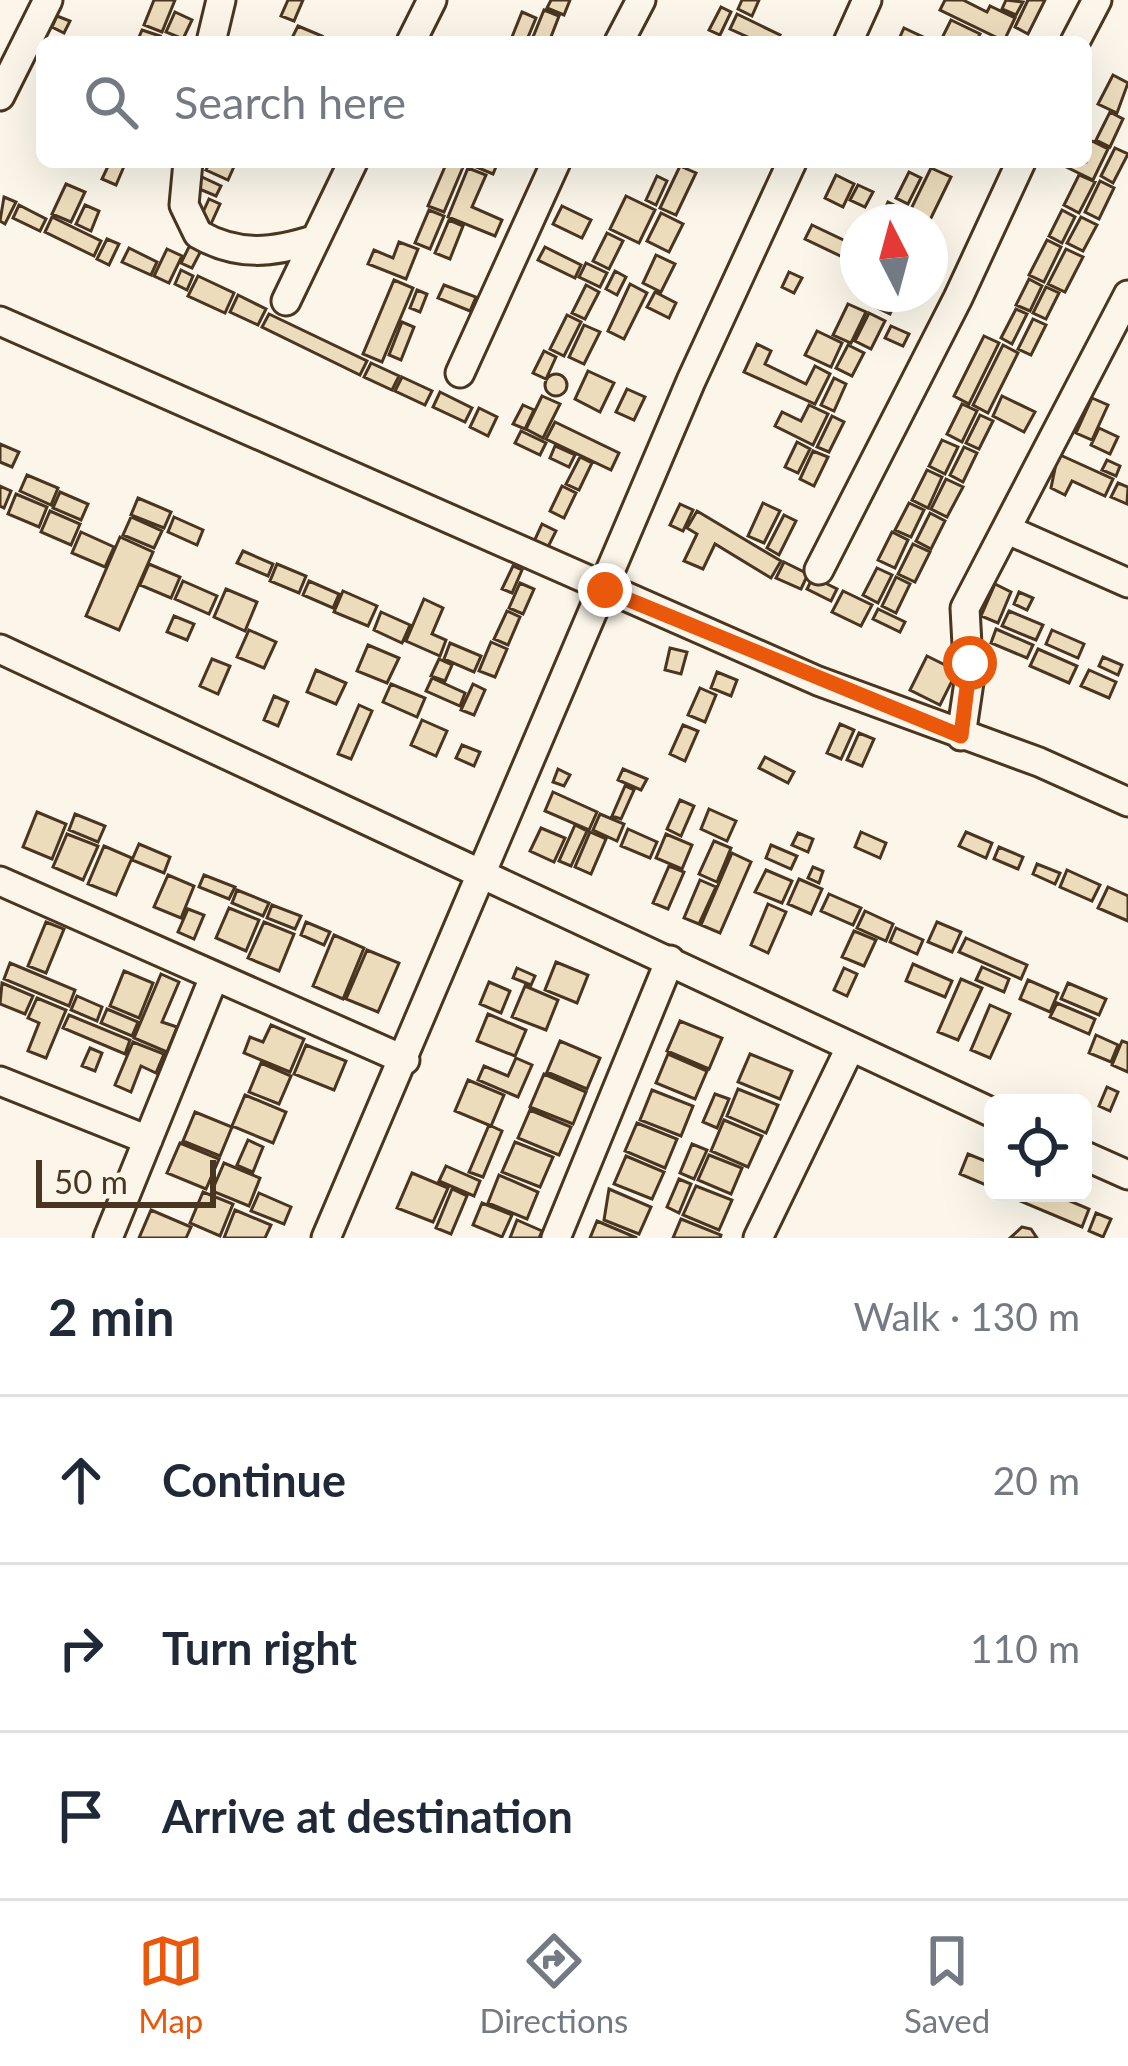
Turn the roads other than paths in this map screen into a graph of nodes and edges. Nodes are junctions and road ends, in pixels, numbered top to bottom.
1 (47, 0) edge
2 (220, 0) edge
3 (641, 0) edge
4 (866, 0) edge
5 (1097, 0) edge
6 (429, 1) edge
7 (212, 36) edge
8 (414, 36) edge
9 (622, 36) edge
10 (851, 36) edge
11 (1078, 36) edge
12 (0, 96) edge
13 (187, 168) edge
14 (350, 168) edge
15 (553, 168) edge
16 (790, 168) edge
17 (1018, 168) edge
18 (316, 239) junction
19 (1128, 295) edge
20 (286, 301) dead end
21 (0, 321) edge
22 (1115, 350) edge
23 (460, 373) dead end
24 (1008, 530) junction
25 (820, 570) dead end
26 (1128, 583) edge
27 (605, 590) junction
28 (0, 649) edge
29 (961, 736) junction
30 (1128, 802) edge
31 (485, 875) junction
32 (0, 881) edge
33 (670, 960) junction
34 (214, 977) junction
35 (850, 1048) junction
36 (405, 1060) junction
37 (0, 1081) edge
38 (984, 1109) edge
39 (148, 1140) junction
40 (1092, 1159) edge
41 (1128, 1175) edge
42 (108, 1238) edge
43 (326, 1238) edge
44 (556, 1238) edge
45 (758, 1238) edge

1 - 12 street
2 - 7 street
3 - 9 street
4 - 10 street
5 - 11 street
6 - 8 street
13 - 18 street
14 - 18 street
15 - 23 street
16 - 27 street
17 - 25 street
18 - 20 street
19 - 22 street
21 - 27 street
22 - 24 street
24 - 26 street
24 - 29 street
27 - 29 street
27 - 31 street
28 - 31 street
29 - 30 street
31 - 33 street
31 - 36 street
32 - 34 street
33 - 35 street
33 - 44 street
34 - 36 street
34 - 39 street
35 - 38 street
35 - 45 street
36 - 43 street
37 - 39 street
39 - 42 street
40 - 41 street

